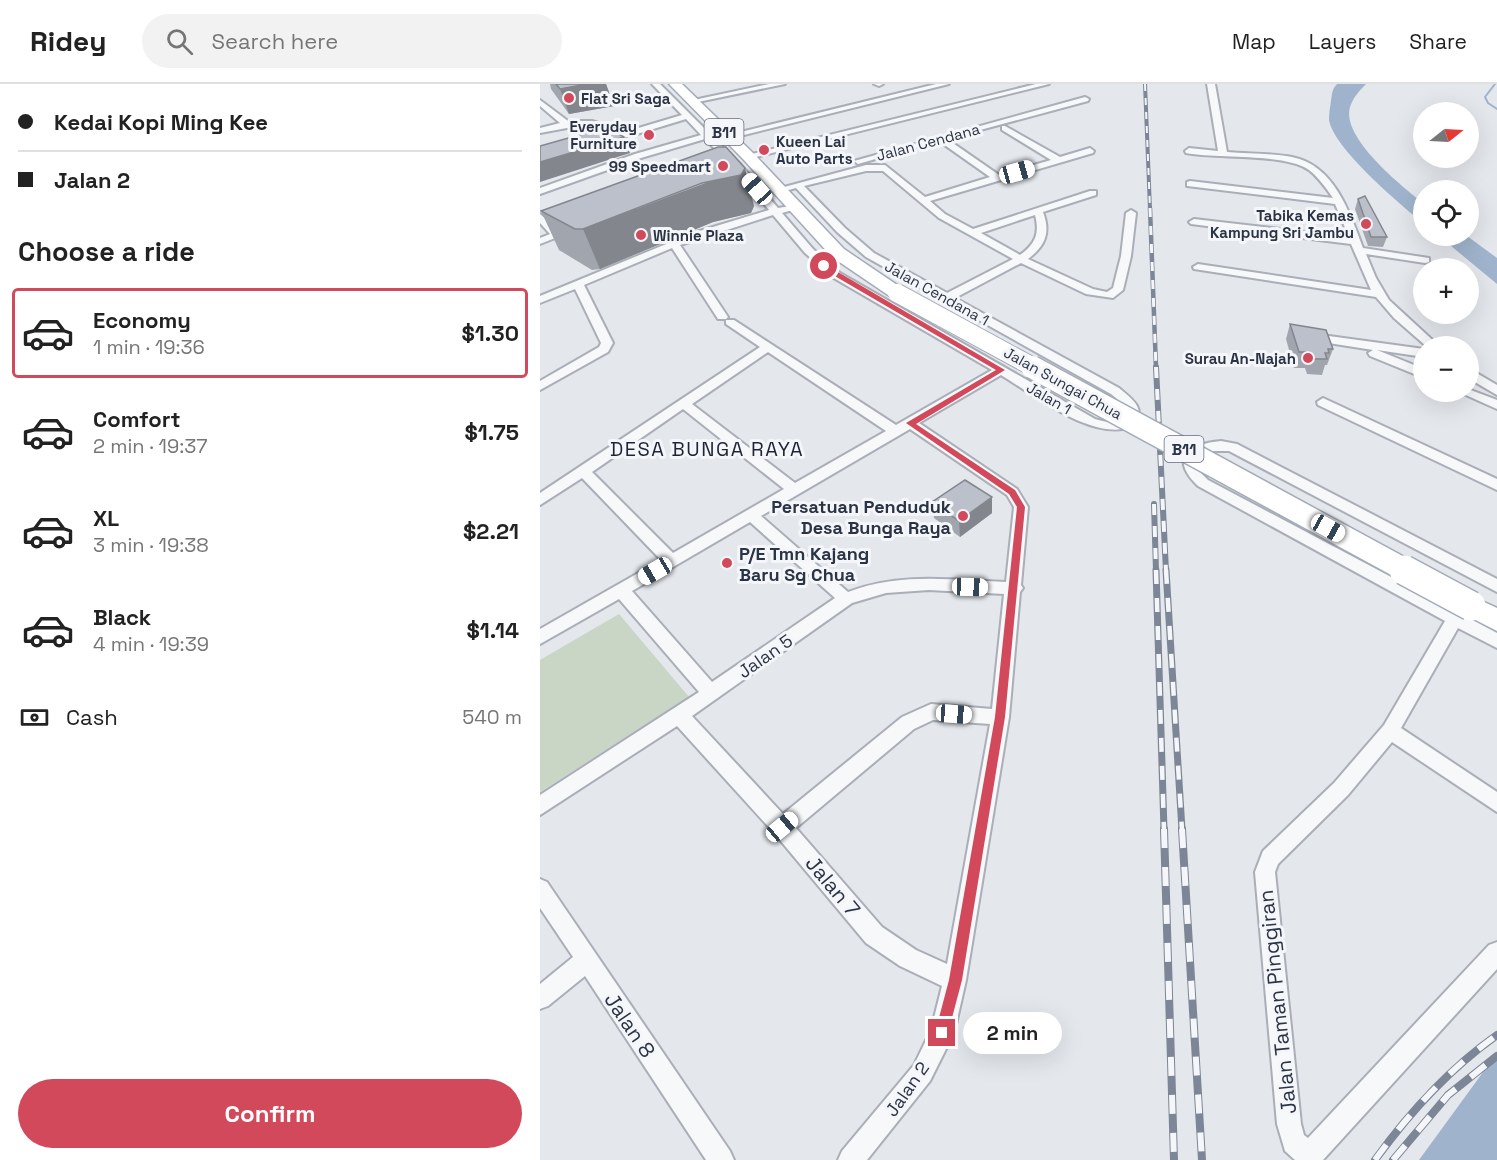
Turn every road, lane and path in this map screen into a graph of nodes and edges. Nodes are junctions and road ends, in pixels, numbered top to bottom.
1 (656, 84) edge
2 (777, 84) edge
3 (945, 84) edge
4 (1045, 84) edge
5 (1211, 84) edge
6 (670, 89) edge
7 (1085, 99) dead end
8 (693, 101) junction
9 (542, 106) edge
10 (689, 116) junction
11 (566, 124) junction
12 (1005, 128) dead end
13 (540, 131) edge
14 (725, 134) junction
15 (624, 135) junction
16 (708, 136) junction
17 (940, 138) junction
18 (593, 145) edge
19 (1090, 151) dead end
20 (1189, 151) dead end
21 (1223, 153) junction
22 (748, 156) junction
23 (1058, 160) junction
24 (997, 178) junction
25 (1190, 184) dead end
26 (798, 185) junction
27 (775, 186) junction
28 (540, 191) edge
29 (1093, 193) dead end
30 (923, 200) junction
31 (1339, 202) junction
32 (793, 207) junction
33 (773, 211) junction
34 (1038, 211) junction
35 (1131, 213) dead end
36 (540, 218) edge
37 (1194, 222) dead end
38 (580, 226) edge
39 (815, 231) junction
40 (971, 233) junction
41 (558, 235) junction
42 (796, 237) junction
43 (540, 242) edge
44 (675, 245) junction
45 (1357, 246) junction
46 (1415, 258) edge
47 (1020, 259) junction
48 (1198, 267) dead end
49 (578, 284) junction
50 (1379, 294) junction
51 (945, 298) junction
52 (540, 300) edge
53 (1291, 335) edge
54 (1421, 336) edge
55 (1353, 344) junction
56 (767, 347) junction
57 (1413, 352) edge
58 (1413, 369) edge
59 (1001, 370) junction
60 (1479, 379) edge
61 (540, 386) edge
62 (1497, 391) edge
63 (1479, 398) edge
64 (1323, 402) dead end
65 (683, 403) junction
66 (1497, 405) edge
67 (1090, 422) joint
68 (910, 423) junction
69 (896, 431) junction
70 (583, 471) junction
71 (1497, 485) edge
72 (794, 490) junction
73 (540, 500) edge
74 (751, 515) junction
75 (672, 561) junction
76 (1497, 586) edge
77 (1014, 588) junction
78 (621, 590) junction
79 (846, 599) junction
80 (1463, 613) junction
81 (1497, 621) edge
82 (540, 637) edge
83 (1497, 641) edge
84 (711, 693) junction
85 (679, 715) junction
86 (1000, 717) junction
87 (1390, 731) junction
88 (1497, 803) edge
89 (540, 806) edge
90 (782, 827) junction
91 (540, 889) edge
92 (1497, 953) edge
93 (587, 960) junction
94 (955, 980) junction
95 (540, 999) edge
96 (721, 1160) edge
97 (851, 1160) edge

1 - 6 street, Jalan 1
2 - 8 street
3 - 14 street
4 - 22 street
5 - 21 street
6 - 8 main road, Jalan Sungai Chua / B11
6 - 10 street, Jalan 1
7 - 17 street, Jalan Cendana
8 - 14 main road, Jalan Sungai Chua / B11
9 - 11 street
10 - 15 street
10 - 16 street, Jalan 1
11 - 13 street
11 - 15 street
12 - 23 street
14 - 16 street
14 - 22 main road, Jalan Sungai Chua / B11
15 - 18 street
16 - 28 street
16 - 33 street, Jalan 1
17 - 24 street
17 - 27 street, Jalan Cendana
19 - 23 street
20 - 21 street
21 - 31 street
22 - 27 main road, Jalan Sungai Chua / B11
23 - 24 street
24 - 30 street
25 - 31 street
26 - 27 street
26 - 30 street
26 - 51 street, Jalan Cendana 1
27 - 32 main road, Jalan Sungai Chua / B11
29 - 34 street
30 - 40 street
31 - 45 street
32 - 33 street
32 - 39 main road, Jalan Sungai Chua / B11
33 - 42 street, Jalan 1
33 - 44 street
34 - 40 street
34 - 47 street
35 - 47 street
36 - 41 street
37 - 45 street
38 - 41 street
39 - 42 street
39 - 80 main road, Jalan Sungai Chua / B11, bridge
40 - 47 street
41 - 43 street
42 - 59 street, Jalan 1
44 - 49 street
44 - 56 street
45 - 46 street
45 - 50 street
47 - 51 street
48 - 50 street
49 - 52 street
49 - 61 street
50 - 54 street
51 - 67 street, Jalan Cendana 1
53 - 55 street
55 - 57 street
55 - 58 street
56 - 65 street
56 - 69 street
59 - 67 street, Jalan 1
59 - 68 street
60 - 62 street
63 - 66 street
64 - 71 street
65 - 70 street
65 - 72 street
68 - 69 street
68 - 77 street, Jalan 2
69 - 72 street
70 - 73 street
70 - 75 street
72 - 74 street
74 - 75 street
74 - 79 street
75 - 78 street
76 - 80 street
77 - 79 street, Jalan 5
77 - 86 street, Jalan 2
78 - 82 street
78 - 84 street
79 - 84 street, Jalan 5
80 - 81 main road, Jalan Sungai Chua / B11
80 - 83 street
80 - 87 street, Jalan Taman Pinggiran
84 - 85 street, Jalan 5
85 - 89 street, Jalan 5
85 - 90 street, Jalan 7
86 - 90 street
86 - 94 street, Jalan 2
87 - 88 street
87 - 92 street, Jalan Taman Pinggiran
90 - 94 street, Jalan 7
91 - 93 street, Jalan 8
93 - 95 street
93 - 96 street, Jalan 8
94 - 97 street, Jalan 2

